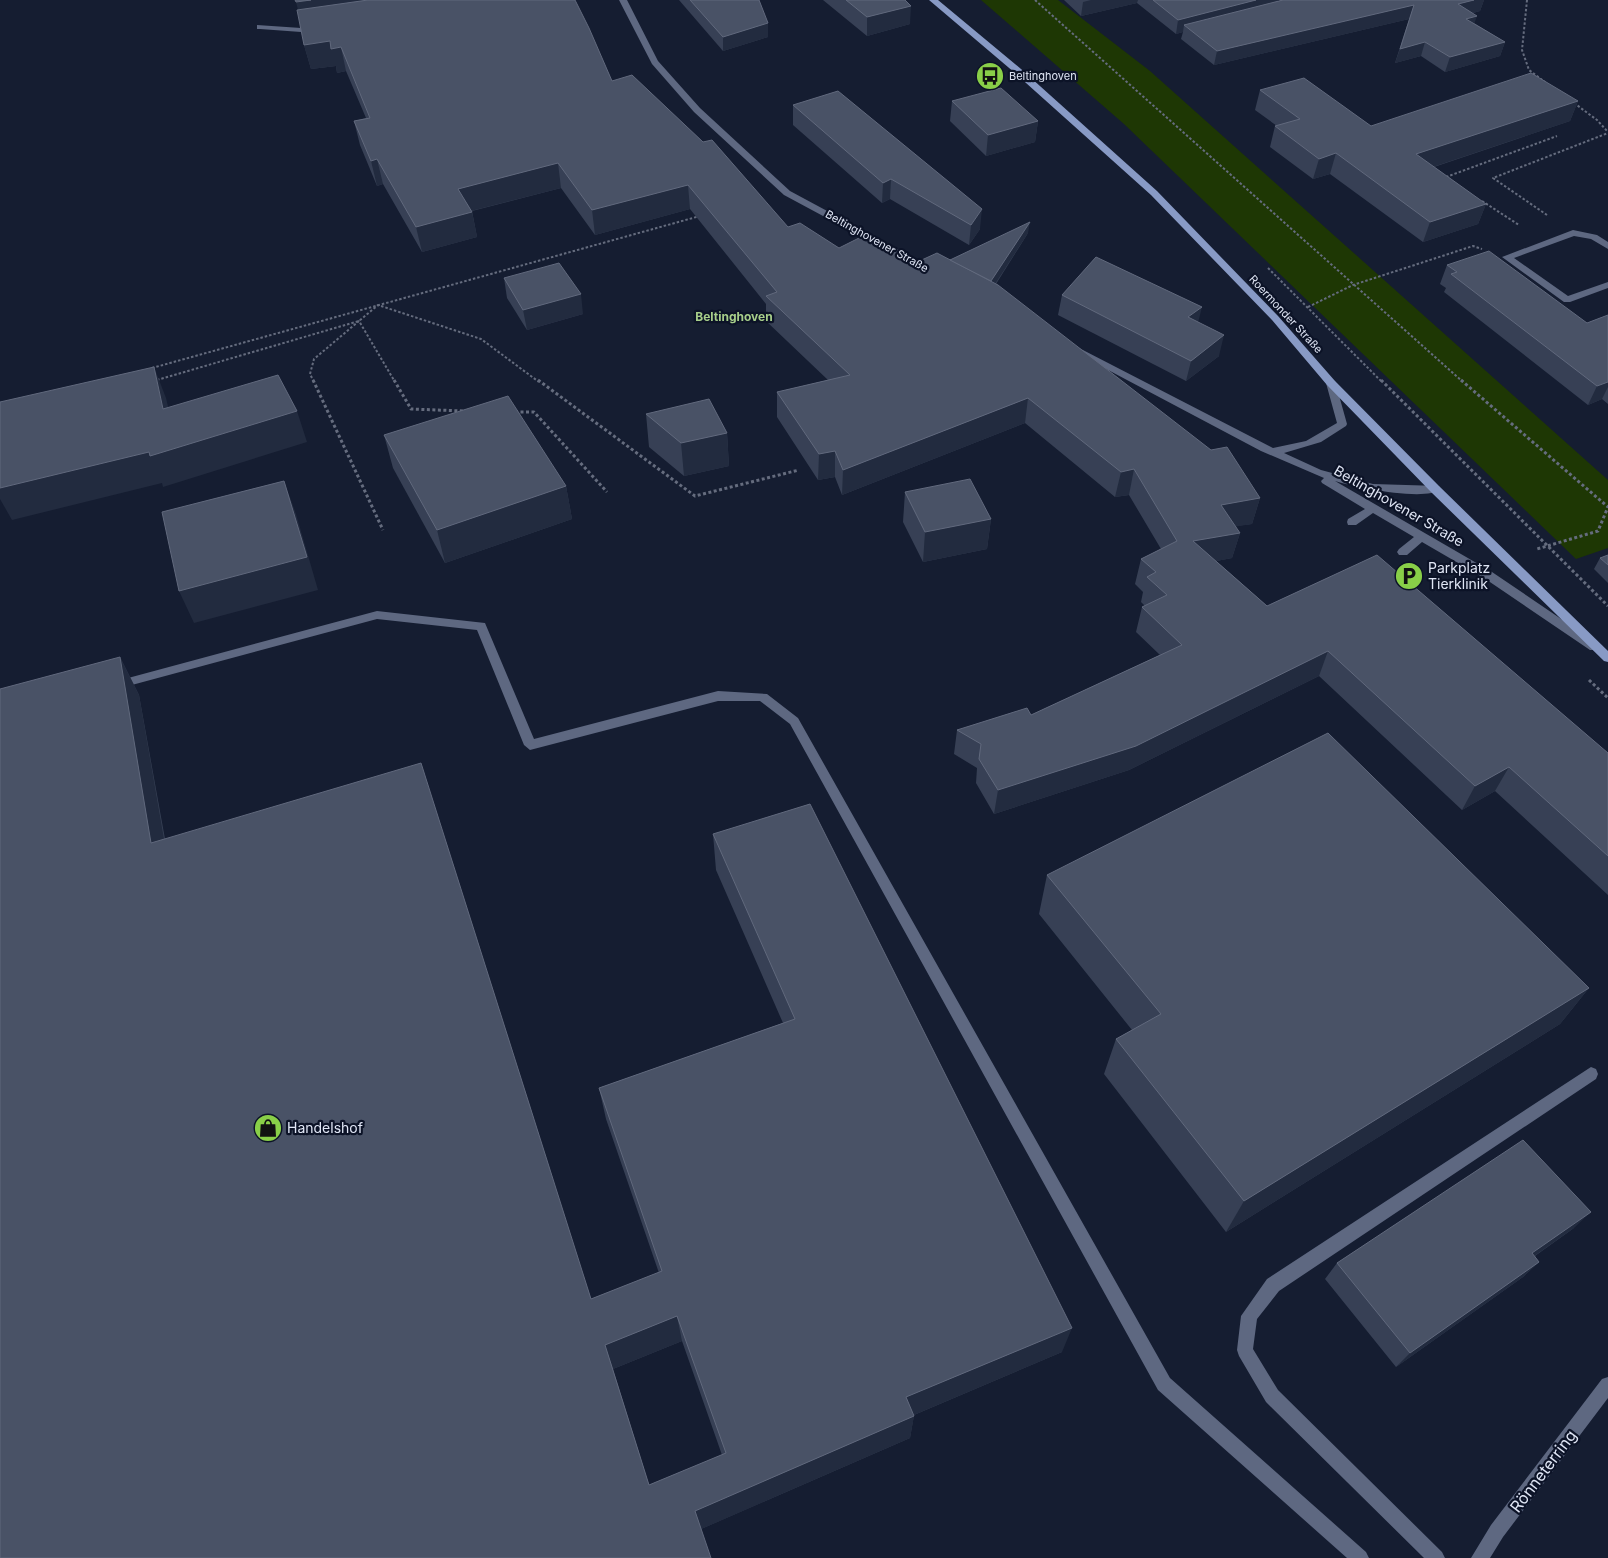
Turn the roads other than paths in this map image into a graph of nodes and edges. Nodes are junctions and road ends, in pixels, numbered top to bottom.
1 (623, 0) edge
2 (934, 0) edge
3 (329, 26) edge
4 (260, 27) dead end
5 (1608, 246) edge
6 (937, 274) edge
7 (1608, 285) edge
8 (1072, 347) edge
9 (1332, 382) junction
10 (1272, 452) junction
11 (1304, 468) junction
12 (1435, 489) junction
13 (1374, 508) junction
14 (1352, 522) dead end
15 (1422, 536) junction
16 (1403, 552) dead end
17 (1606, 656) edge
18 (104, 689) edge
19 (1591, 1074) dead end
20 (1608, 1386) edge
21 (1360, 1558) edge
22 (1436, 1558) edge
23 (1480, 1558) edge

1 - 6 street, Beltinghovener Straße
2 - 9 main road, Roermonder Straße
3 - 4 street
5 - 7 street
8 - 10 street, Beltinghovener Straße
9 - 10 street
9 - 12 main road, Roermonder Straße
10 - 11 street, Beltinghovener Straße
11 - 12 street, Beltinghovener Straße
11 - 13 street, Beltinghovener Straße
12 - 17 main road, Roermonder Straße
13 - 14 street
13 - 15 street, Beltinghovener Straße
15 - 16 street
15 - 17 street, Beltinghovener Straße
18 - 21 street
19 - 22 street
20 - 23 street, Rönneterring

